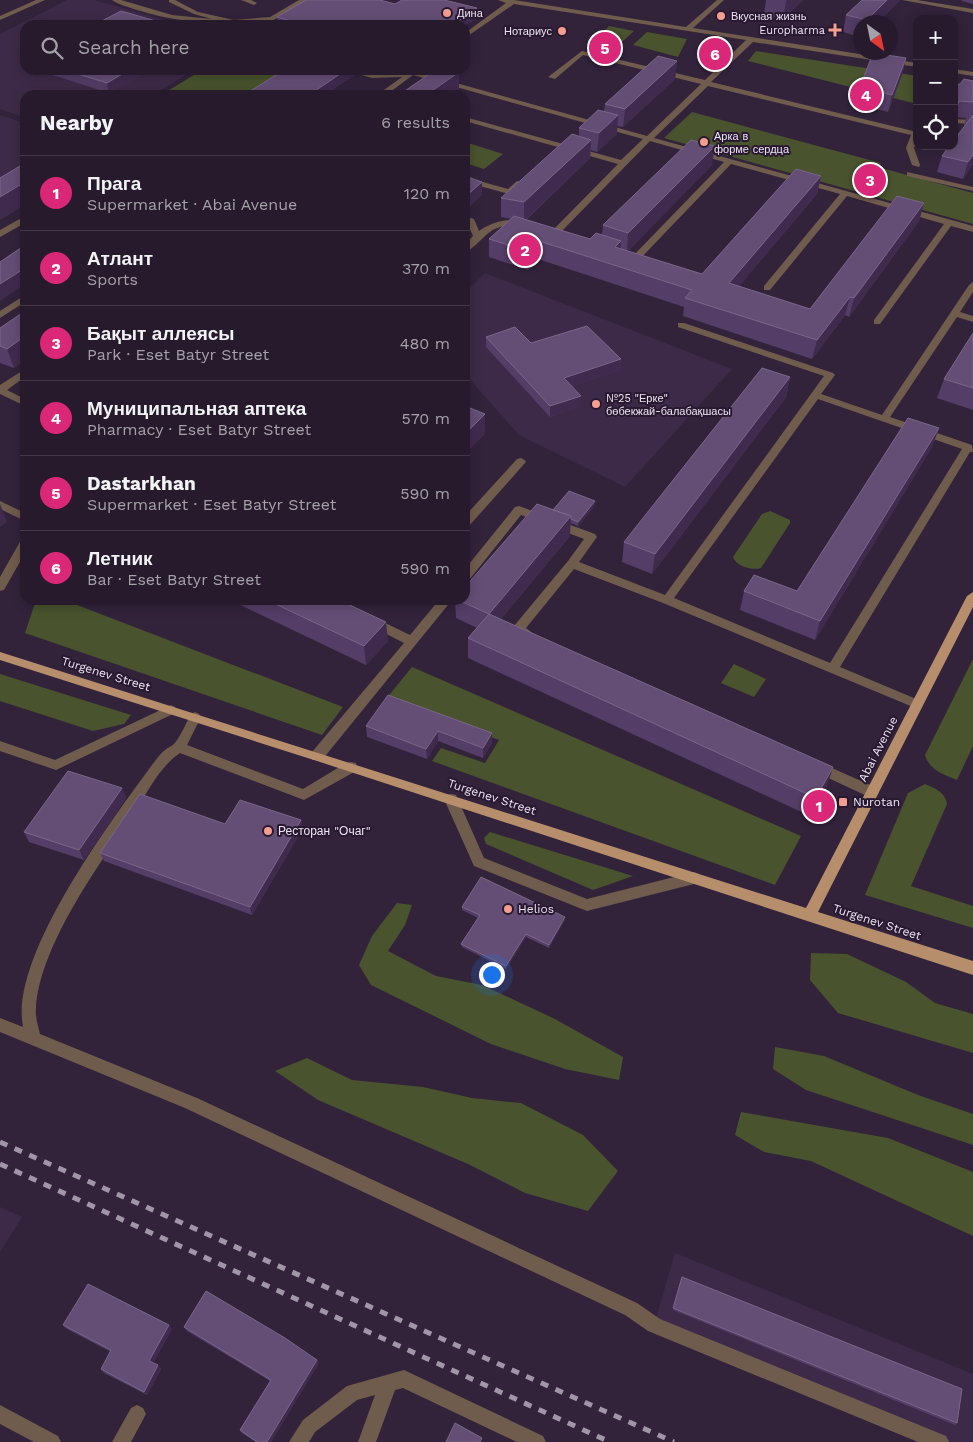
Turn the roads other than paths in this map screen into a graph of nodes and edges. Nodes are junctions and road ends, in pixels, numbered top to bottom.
1 (42, 0) edge
2 (115, 0) edge
3 (172, 0) edge
4 (244, 0) edge
5 (304, 0) edge
6 (501, 0) edge
7 (565, 0) edge
8 (721, 0) edge
9 (905, 0) edge
10 (512, 2) junction
11 (254, 3) dead end
12 (0, 7) edge
13 (555, 9) junction
14 (14, 11) junction
15 (973, 11) edge
16 (0, 18) edge
17 (273, 19) joint
18 (186, 20) edge
19 (227, 20) edge
20 (252, 20) edge
21 (686, 30) junction
22 (470, 32) edge
23 (752, 40) junction
24 (913, 64) edge
25 (651, 71) junction
26 (958, 72) edge
27 (973, 74) edge
28 (362, 75) edge
29 (404, 75) edge
30 (411, 75) edge
31 (426, 75) edge
32 (552, 77) dead end
33 (644, 77) edge
34 (706, 82) junction
35 (388, 90) edge
36 (470, 120) edge
37 (958, 121) edge
38 (973, 122) edge
39 (913, 133) edge
40 (648, 139) junction
41 (913, 141) edge
42 (562, 147) junction
43 (554, 153) edge
44 (730, 161) junction
45 (623, 163) junction
46 (916, 164) dead end
47 (910, 174) dead end
48 (524, 179) edge
49 (470, 180) edge
50 (972, 187) edge
51 (845, 194) junction
52 (470, 221) edge
53 (20, 222) edge
54 (949, 223) junction
55 (528, 226) edge
56 (973, 229) edge
57 (0, 234) edge
58 (554, 234) edge
59 (478, 236) junction
60 (470, 244) edge
61 (644, 262) edge
62 (973, 285) edge
63 (767, 288) dead end
64 (20, 301) edge
65 (954, 313) junction
66 (0, 315) edge
67 (973, 319) edge
68 (877, 322) dead end
69 (681, 325) dead end
70 (20, 376) edge
71 (0, 390) edge
72 (816, 395) junction
73 (20, 400) edge
74 (885, 418) junction
75 (971, 448) edge
76 (520, 461) dead end
77 (0, 505) edge
78 (20, 515) edge
79 (470, 517) edge
80 (20, 552) edge
81 (572, 564) junction
82 (470, 569) edge
83 (0, 587) edge
84 (973, 596) edge
85 (667, 600) junction
86 (442, 605) edge
87 (359, 616) edge
88 (411, 641) junction
89 (544, 642) edge
90 (0, 656) edge
91 (833, 669) junction
92 (917, 704) junction
93 (171, 710) junction
94 (195, 717) junction
95 (0, 746) edge
96 (179, 747) junction
97 (318, 756) junction
98 (804, 760) edge
99 (350, 767) junction
100 (872, 792) junction
101 (450, 799) junction
102 (694, 878) junction
103 (808, 915) junction
104 (973, 968) edge
105 (0, 1025) edge
106 (32, 1038) junction
107 (389, 1383) junction
108 (0, 1414) edge
109 (137, 1414) dead end
110 (52, 1442) edge
111 (121, 1442) edge
112 (298, 1442) edge
113 (366, 1442) edge
114 (537, 1442) edge
115 (940, 1442) edge

1 - 14 street
2 - 18 street
3 - 19 street
4 - 11 street
5 - 17 street
6 - 10 street
7 - 13 street
8 - 21 street
9 - 15 street
10 - 13 street
10 - 22 street
12 - 14 street
13 - 21 street
14 - 16 street
17 - 20 street
21 - 23 street
23 - 24 street
23 - 34 street
25 - 32 street
25 - 33 street
25 - 34 street
26 - 27 street
28 - 29 street
30 - 35 street
31 - 40 street
34 - 39 street
34 - 40 street
36 - 42 street
37 - 38 street
40 - 44 street
40 - 45 street
41 - 46 street
42 - 43 street
42 - 45 street
44 - 51 street
44 - 61 street
45 - 58 street
47 - 50 street
48 - 49 street
51 - 54 street
51 - 63 street
52 - 59 street
53 - 57 street
54 - 56 street
54 - 68 street
55 - 59 street
59 - 60 street
62 - 65 street
64 - 66 street
65 - 67 street
65 - 74 street
69 - 72 street
70 - 71 street
71 - 73 street
72 - 74 street
72 - 85 street
74 - 75 street
75 - 91 street
76 - 79 street
77 - 78 street
80 - 83 street
81 - 82 street
81 - 85 street
81 - 89 street
84 - 92 main road, Abai Avenue
85 - 91 street
86 - 88 street
87 - 88 street
88 - 97 street
90 - 93 main road, Turgenev Street
91 - 92 street
92 - 100 main road, Abai Avenue
93 - 94 main road, Turgenev Street
93 - 95 street
94 - 96 street
94 - 97 main road, Turgenev Street
96 - 99 street
96 - 106 street
97 - 99 main road, Turgenev Street
98 - 100 street
99 - 101 main road, Turgenev Street
100 - 103 main road, Abai Avenue
101 - 102 main road, Turgenev Street
101 - 102 street
102 - 103 main road, Turgenev Street
103 - 104 main road, Turgenev Street
105 - 106 street
106 - 115 street
107 - 112 street
107 - 113 street
107 - 114 street
108 - 110 street
109 - 111 street

